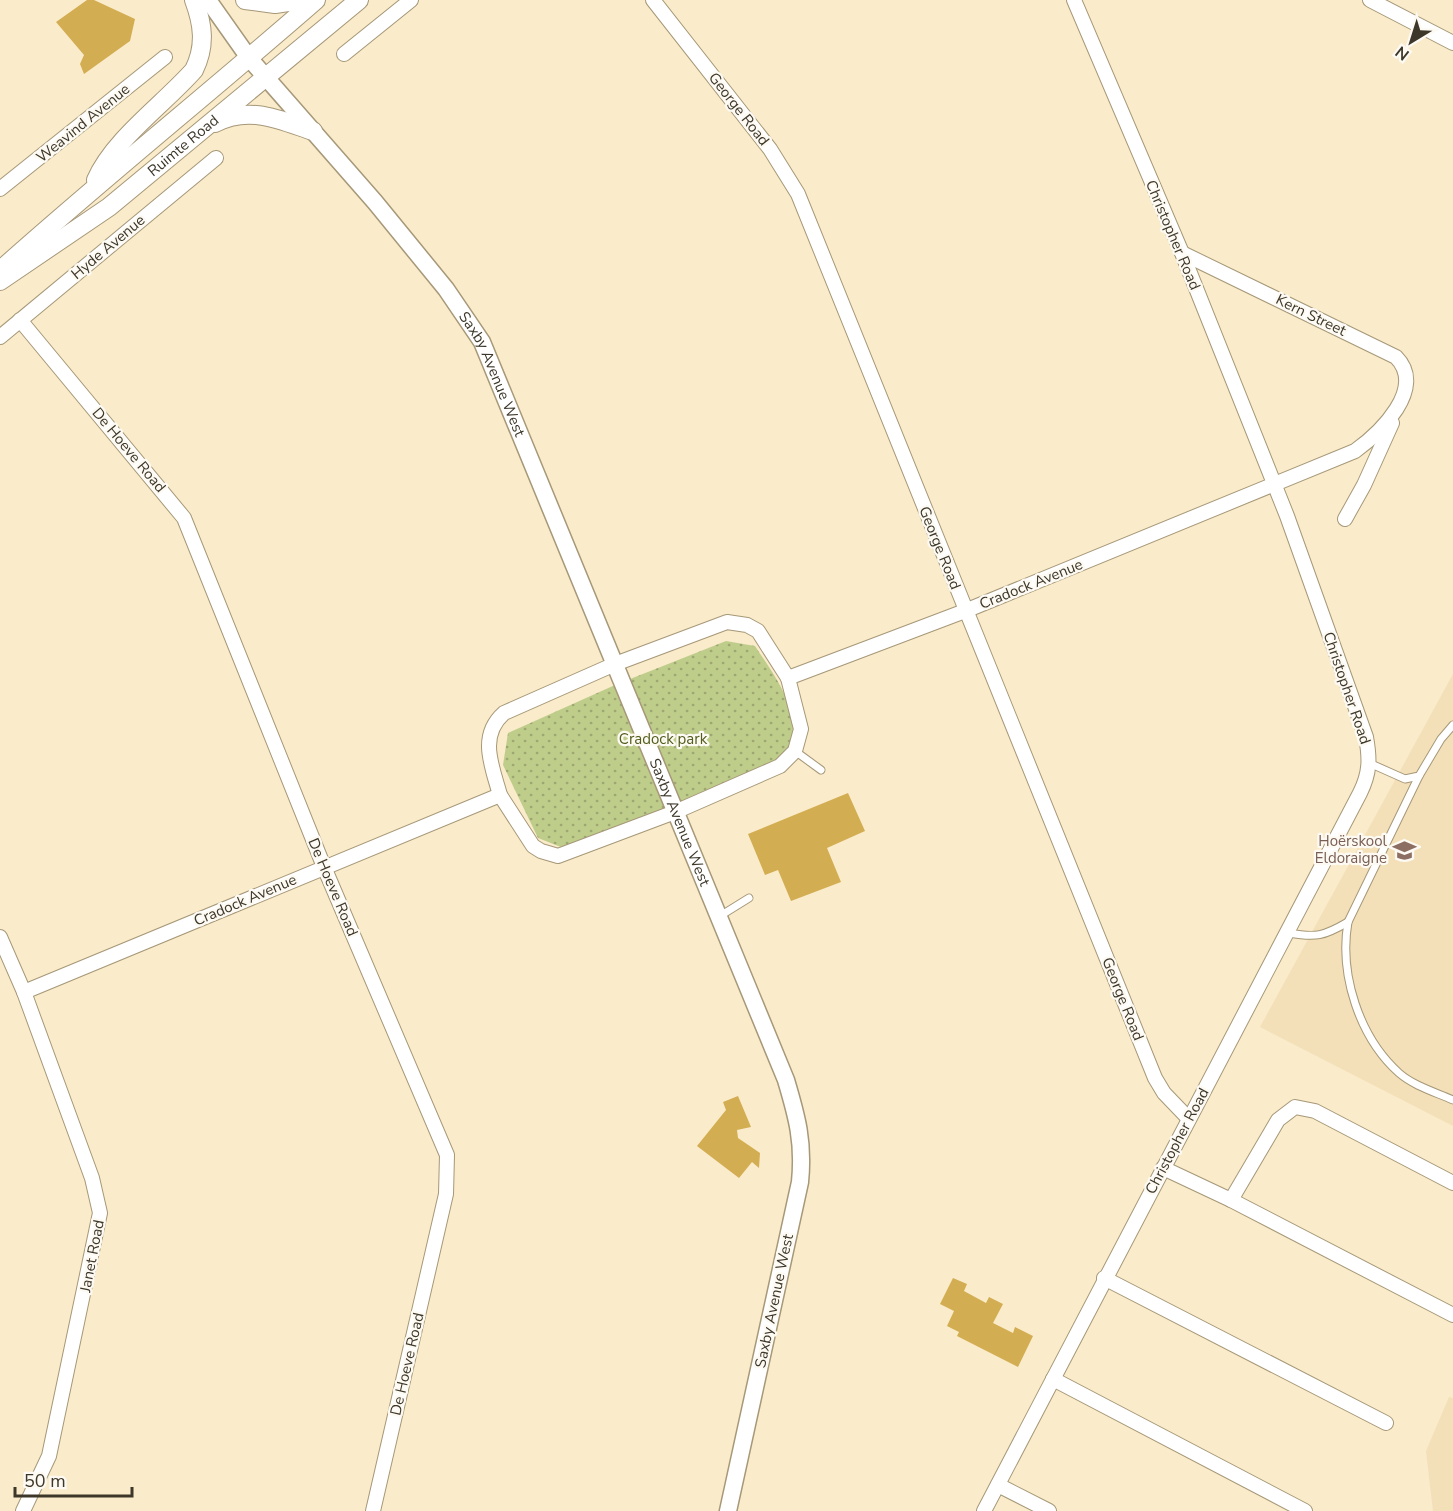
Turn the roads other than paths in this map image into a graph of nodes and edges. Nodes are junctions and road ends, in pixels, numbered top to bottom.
1 (194, 0) edge
2 (208, 0) edge
3 (245, 0) edge
4 (301, 0) edge
5 (316, 0) edge
6 (359, 0) edge
7 (411, 0) edge
8 (653, 0) edge
9 (1074, 0) edge
10 (1370, 0) edge
11 (1453, 44) edge
12 (344, 54) dead end
13 (165, 57) dead end
14 (249, 58) junction
15 (266, 77) junction
16 (314, 131) junction
17 (194, 134) junction
18 (216, 158) dead end
19 (93, 187) junction
20 (0, 189) edge
21 (1182, 253) junction
22 (0, 270) edge
23 (0, 281) edge
24 (20, 320) junction
25 (0, 337) edge
26 (1400, 402) junction
27 (1273, 484) junction
28 (1345, 519) dead end
29 (965, 611) junction
30 (615, 664) junction
31 (788, 678) junction
32 (1453, 724) edge
33 (795, 751) junction
34 (1370, 763) junction
35 (821, 770) dead end
36 (1419, 777) junction
37 (500, 795) junction
38 (675, 812) junction
39 (324, 867) junction
40 (749, 898) dead end
41 (720, 916) junction
42 (1348, 921) junction
43 (1289, 933) junction
44 (0, 937) edge
45 (24, 992) junction
46 (1453, 1100) edge
47 (1188, 1118) junction
48 (1163, 1168) junction
49 (1453, 1183) edge
50 (1231, 1200) junction
51 (1104, 1278) junction
52 (1453, 1315) edge
53 (1053, 1379) junction
54 (1386, 1423) dead end
55 (998, 1485) junction
56 (22, 1511) edge
57 (373, 1511) edge
58 (728, 1511) edge
59 (984, 1511) edge
60 (1049, 1511) edge
61 (1305, 1511) edge

1 - 19 main road
2 - 14 street, Saxby Avenue West
3 - 4 main road
5 - 14 main road, Ruimte Road
6 - 15 main road, Ruimte Road
7 - 12 street
8 - 29 street, George Road
9 - 21 street, Christopher Road
10 - 11 street
13 - 20 street, Weavind Avenue
14 - 15 street, Saxby Avenue West
14 - 19 main road, Ruimte Road
15 - 16 street, Saxby Avenue West
15 - 17 main road, Ruimte Road
16 - 17 main road
16 - 30 street, Saxby Avenue West
17 - 23 main road, Ruimte Road
18 - 24 street, Hyde Avenue
19 - 22 main road, Ruimte Road
21 - 26 street, Kern Street
21 - 27 street, Christopher Road
24 - 25 street, Hyde Avenue
24 - 39 street, De Hoeve Road
26 - 27 street, Kern Street
26 - 28 street, Kern Street
27 - 29 street, Cradock Avenue
27 - 34 street, Christopher Road
29 - 31 street, Cradock Avenue
29 - 47 street, George Road
30 - 31 street
30 - 37 street
30 - 38 street, Saxby Avenue West
31 - 33 street
32 - 36 lane
33 - 35 lane
33 - 38 street
34 - 36 lane
34 - 43 street, Christopher Road
36 - 42 lane
37 - 38 street
37 - 39 street, Cradock Avenue
38 - 41 street, Saxby Avenue West
39 - 45 street, Cradock Avenue
39 - 57 street, De Hoeve Road
40 - 41 lane
41 - 58 street, Saxby Avenue West
42 - 43 lane
42 - 46 lane
43 - 47 street, Christopher Road
44 - 45 street, Janet Road
45 - 56 street, Janet Road
47 - 48 street, Christopher Road
48 - 50 street
48 - 51 street, Christopher Road
49 - 50 street
50 - 52 street
51 - 53 street, Christopher Road
51 - 54 street
53 - 55 street, Christopher Road
53 - 61 street
55 - 59 street, Christopher Road
55 - 60 street

